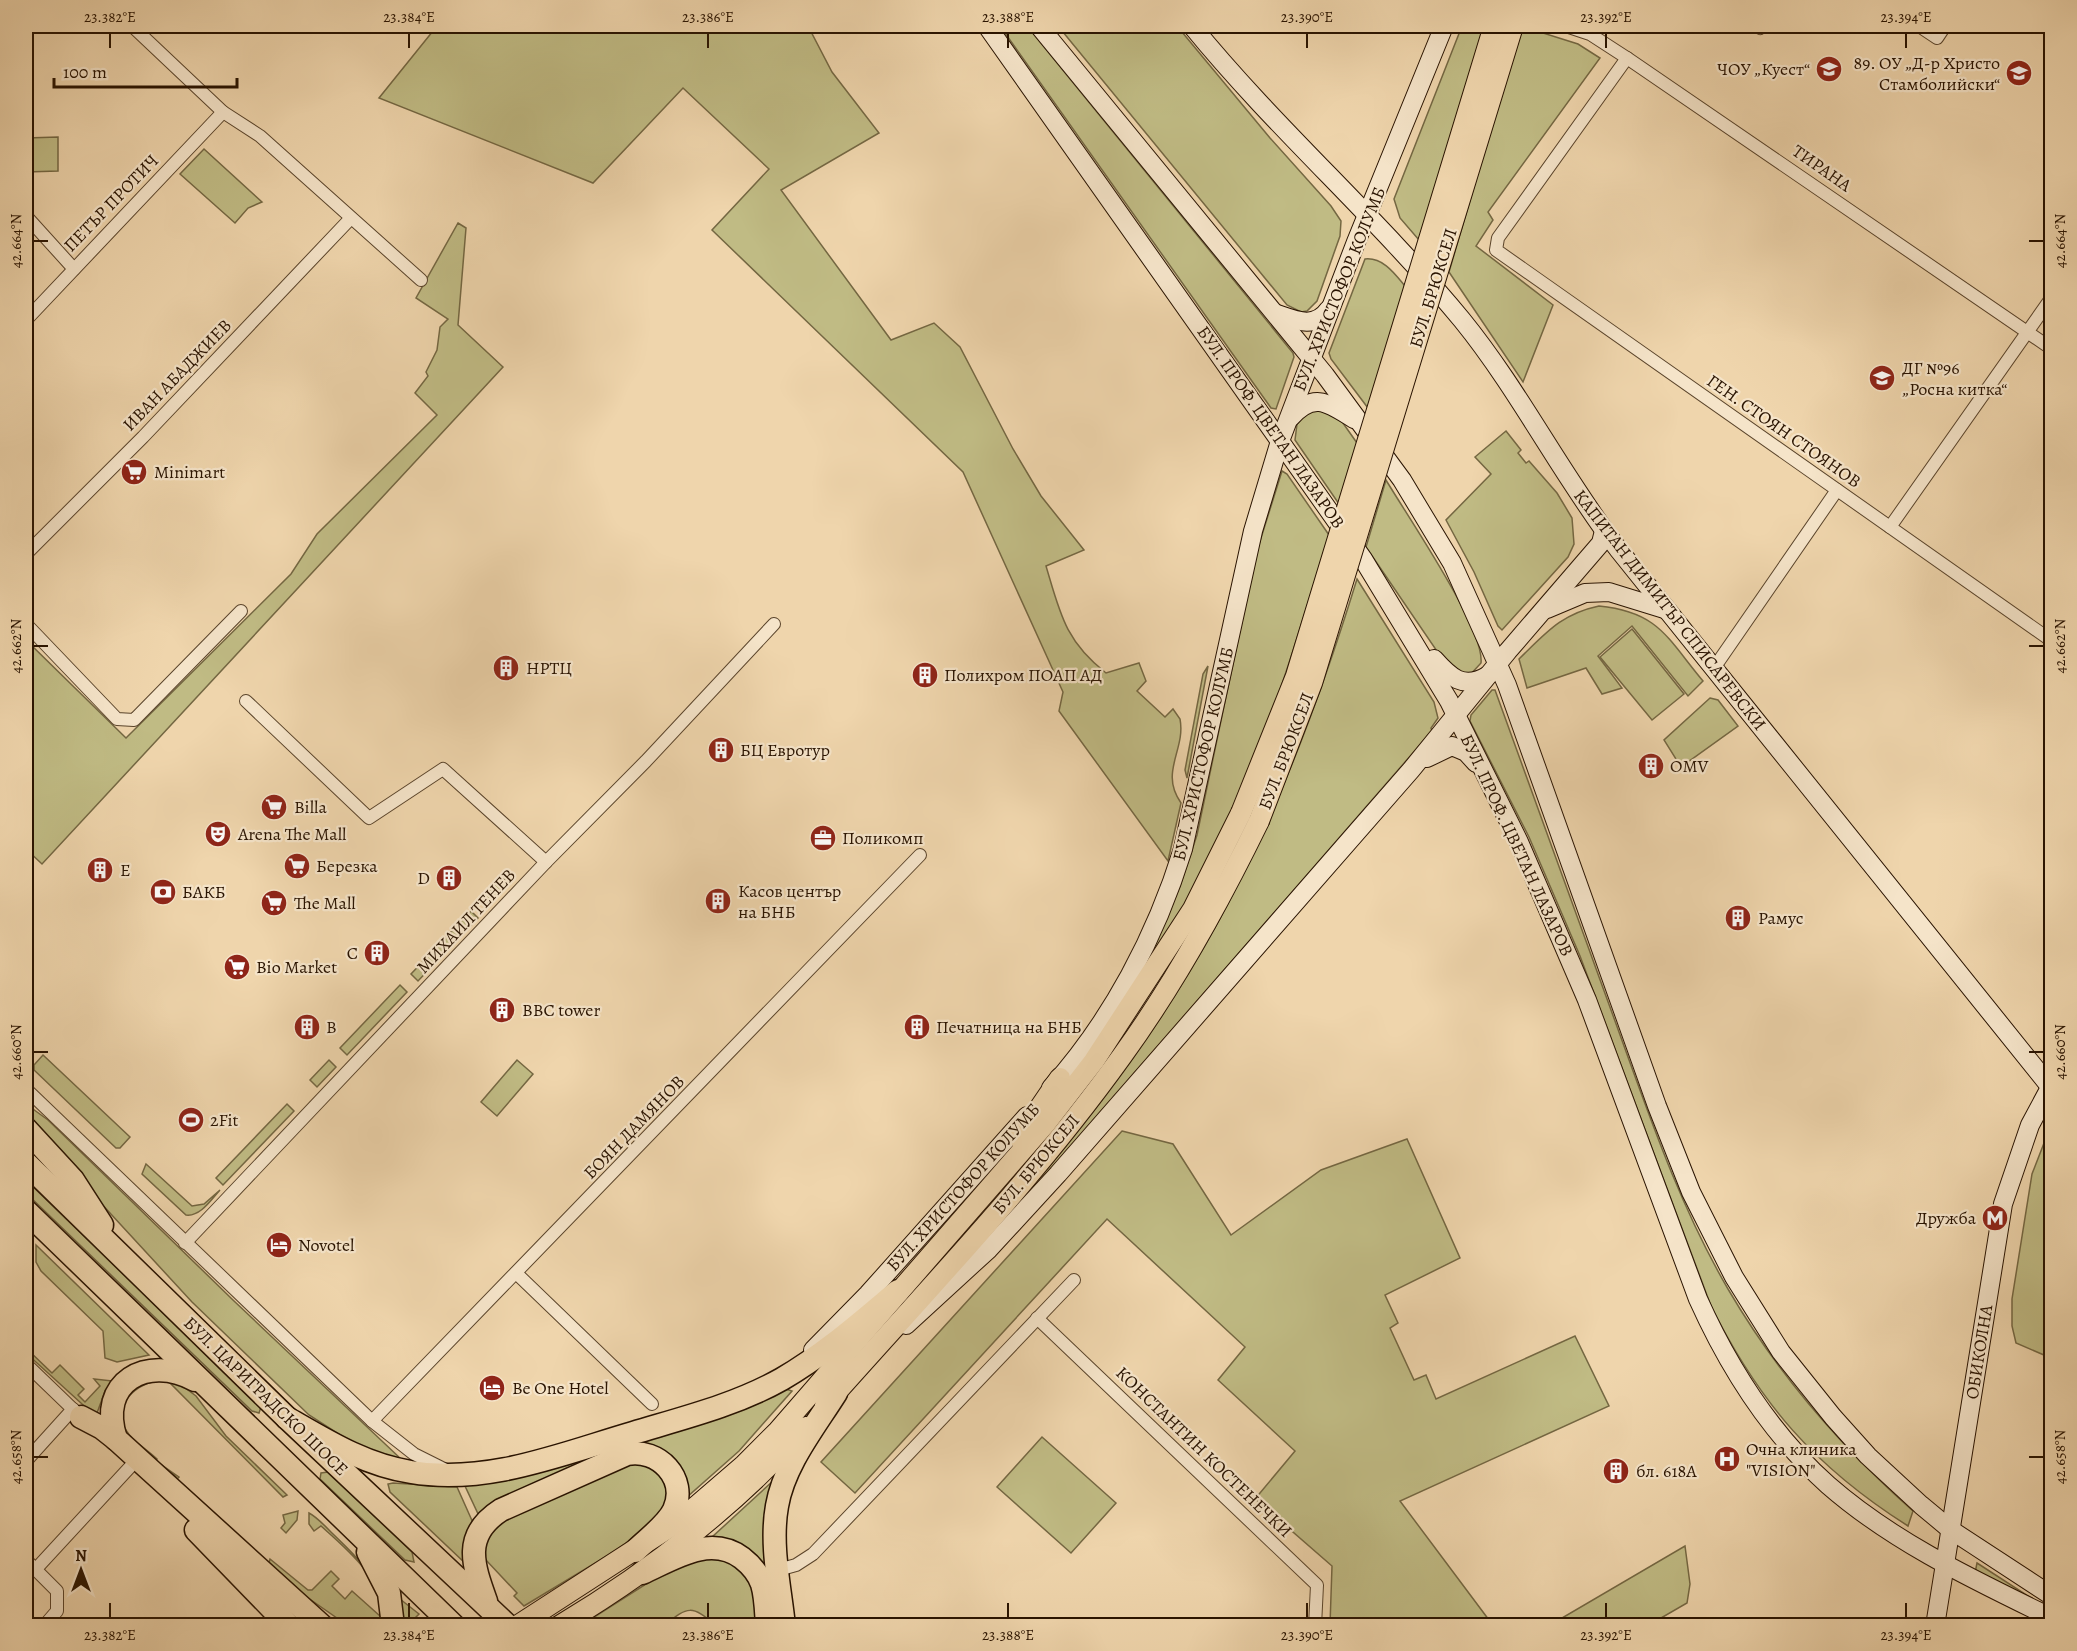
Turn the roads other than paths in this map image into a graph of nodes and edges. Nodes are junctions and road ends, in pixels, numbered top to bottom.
1 (132, 26) edge
2 (987, 26) edge
3 (1039, 26) edge
4 (1192, 26) edge
5 (1444, 26) edge
6 (1494, 26) edge
7 (1513, 26) edge
8 (1566, 26) edge
9 (1757, 26) edge
10 (1762, 26) edge
11 (1919, 26) edge
12 (1945, 26) edge
13 (1594, 30) edge
14 (1627, 58) junction
15 (223, 112) junction
16 (1368, 214) junction
17 (26, 216) edge
18 (351, 218) junction
19 (74, 269) junction
20 (421, 280) dead end
21 (2052, 297) edge
22 (1330, 308) junction
23 (1276, 314) junction
24 (26, 320) edge
25 (2027, 332) junction
26 (2052, 349) edge
27 (1311, 358) junction
28 (1287, 421) junction
29 (1363, 425) junction
30 (1280, 441) junction
31 (1837, 490) junction
32 (1890, 527) junction
33 (1604, 531) junction
34 (26, 554) edge
35 (1664, 609) junction
36 (241, 611) dead end
37 (1543, 611) junction
38 (26, 624) edge
39 (774, 624) dead end
40 (1409, 631) junction
41 (2052, 641) edge
42 (1714, 668) junction
43 (1493, 670) junction
44 (246, 701) dead end
45 (1456, 715) junction
46 (1411, 770) junction
47 (1487, 776) junction
48 (1250, 817) junction
49 (920, 855) dead end
50 (546, 862) junction
51 (1060, 1078) junction
52 (2051, 1087) edge
53 (26, 1089) edge
54 (26, 1099) edge
55 (59, 1122) junction
56 (26, 1129) edge
57 (26, 1163) edge
58 (981, 1198) junction
59 (26, 1211) edge
60 (185, 1243) junction
61 (122, 1256) junction
62 (516, 1273) junction
63 (1074, 1280) dead end
64 (898, 1291) junction
65 (1037, 1318) junction
66 (26, 1364) edge
67 (856, 1371) junction
68 (780, 1379) junction
69 (836, 1393) junction
70 (219, 1398) junction
71 (652, 1404) dead end
72 (77, 1413) junction
73 (287, 1418) junction
74 (372, 1421) junction
75 (116, 1439) junction
76 (26, 1461) edge
77 (130, 1467) junction
78 (461, 1476) junction
79 (355, 1530) junction
80 (1951, 1530) junction
81 (635, 1551) junction
82 (26, 1560) edge
83 (1945, 1565) junction
84 (35, 1570) junction
85 (778, 1570) junction
86 (642, 1574) junction
87 (2052, 1596) edge
88 (488, 1606) junction
89 (2052, 1618) edge
90 (44, 1626) edge
91 (289, 1626) edge
92 (322, 1626) edge
93 (393, 1626) edge
94 (454, 1626) edge
95 (508, 1626) edge
96 (517, 1626) edge
97 (559, 1626) edge
98 (768, 1626) edge
99 (784, 1626) edge
100 (1315, 1626) edge
101 (1935, 1626) edge

1 - 15 street
2 - 30 main road, БУЛ. ПРОФ. ЦВЕТАН ЛАЗАРОВ
3 - 23 main road, БУЛ. ПРОФ. ЦВЕТАН ЛАЗАРОВ
4 - 16 main road, КАПИТАН ДИМИТЪР СПИСАРЕВСКИ
5 - 16 main road, БУЛ. ХРИСТОФОР КОЛУМБ
6 - 48 main road, БУЛ. БРЮКСЕЛ, bridge
7 - 48 main road, БУЛ. БРЮКСЕЛ, bridge
8 - 13 street, ТИРАНА
9 - 10 street
11 - 12 street
13 - 14 street, ТИРАНА
14 - 25 street, ТИРАНА
14 - 31 street, ГЕН. СТОЯН СТОЯНОВ
15 - 18 street
15 - 19 street, ПЕТЪР ПРОТИЧ
16 - 22 main road, БУЛ. ХРИСТОФОР КОЛУМБ
16 - 33 main road, КАПИТАН ДИМИТЪР СПИСАРЕВСКИ
17 - 19 street
18 - 20 street
18 - 34 street, ИВАН АБАДЖИЕВ
19 - 24 street, ПЕТЪР ПРОТИЧ
21 - 25 street
22 - 23 main road
22 - 27 main road, БУЛ. ХРИСТОФОР КОЛУМБ
23 - 27 main road, БУЛ. ПРОФ. ЦВЕТАН ЛАЗАРОВ
25 - 26 street, ТИРАНА
25 - 32 street
27 - 28 main road, БУЛ. ХРИСТОФОР КОЛУМБ
27 - 29 main road, БУЛ. ПРОФ. ЦВЕТАН ЛАЗАРОВ
28 - 29 main road
28 - 30 main road, БУЛ. ХРИСТОФОР КОЛУМБ
29 - 43 main road, БУЛ. ПРОФ. ЦВЕТАН ЛАЗАРОВ
30 - 40 main road, БУЛ. ПРОФ. ЦВЕТАН ЛАЗАРОВ
30 - 51 main road, БУЛ. ХРИСТОФОР КОЛУМБ
31 - 32 street, ГЕН. СТОЯН СТОЯНОВ
31 - 42 street
32 - 41 street, ГЕН. СТОЯН СТОЯНОВ
33 - 35 main road, КАПИТАН ДИМИТЪР СПИСАРЕВСКИ
33 - 37 main road
35 - 37 main road
35 - 42 main road, КАПИТАН ДИМИТЪР СПИСАРЕВСКИ
36 - 38 street
37 - 43 main road
39 - 50 street, МИХАИЛ ТЕНЕВ
40 - 43 main road
40 - 45 main road, БУЛ. ПРОФ. ЦВЕТАН ЛАЗАРОВ
42 - 52 main road, КАПИТАН ДИМИТЪР СПИСАРЕВСКИ
43 - 45 main road
43 - 80 main road, БУЛ. ПРОФ. ЦВЕТАН ЛАЗАРОВ
44 - 50 street
45 - 46 main road
45 - 47 main road, БУЛ. ПРОФ. ЦВЕТАН ЛАЗАРОВ
46 - 47 main road
46 - 67 main road
47 - 83 main road, БУЛ. ПРОФ. ЦВЕТАН ЛАЗАРОВ
48 - 58 main road, БУЛ. БРЮКСЕЛ
48 - 67 main road, БУЛ. БРЮКСЕЛ
49 - 62 street, БОЯН ДАМЯНОВ
50 - 60 street, МИХАИЛ ТЕНЕВ
51 - 58 main road
51 - 68 main road, БУЛ. ХРИСТОФОР КОЛУМБ
52 - 80 main road, ОБИКОЛНА
53 - 55 street
54 - 55 street
55 - 60 street
56 - 61 highway
57 - 61 highway, БУЛ. ЦАРИГРАДСКО ШОСЕ
58 - 64 main road, БУЛ. ХРИСТОФОР КОЛУМБ
59 - 70 highway, БУЛ. ЦАРИГРАДСКО ШОСЕ
60 - 74 street
61 - 73 highway, БУЛ. ЦАРИГРАДСКО ШОСЕ
62 - 71 street
62 - 74 street, БОЯН ДАМЯНОВ
63 - 65 street
64 - 68 highway
64 - 81 main road, БУЛ. ХРИСТОФОР КОЛУМБ
65 - 85 street
65 - 100 street, КОНСТАНТИН КОСТЕНЕЧКИ
66 - 72 street
67 - 69 main road
68 - 78 highway
69 - 85 highway
69 - 86 main road
70 - 75 highway
70 - 79 highway, БУЛ. ЦАРИГРАДСКО ШОСЕ
72 - 75 highway
72 - 76 street
72 - 77 highway
73 - 78 highway
73 - 88 highway, БУЛ. ЦАРИГРАДСКО ШОСЕ
74 - 78 street
75 - 92 highway
77 - 84 street
77 - 91 highway
79 - 93 highway
79 - 94 highway, БУЛ. ЦАРИГРАДСКО ШОСЕ
80 - 83 main road, ОБИКОЛНА
80 - 87 main road, БУЛ. ПРОФ. ЦВЕТАН ЛАЗАРОВ
81 - 88 highway
81 - 96 main road, БУЛ. ХРИСТОФОР КОЛУМБ
82 - 84 street
83 - 89 main road, БУЛ. ПРОФ. ЦВЕТАН ЛАЗАРОВ
83 - 101 main road, ОБИКОЛНА
84 - 90 street
85 - 99 highway
86 - 97 main road
86 - 98 highway
88 - 95 highway, БУЛ. ЦАРИГРАДСКО ШОСЕ

